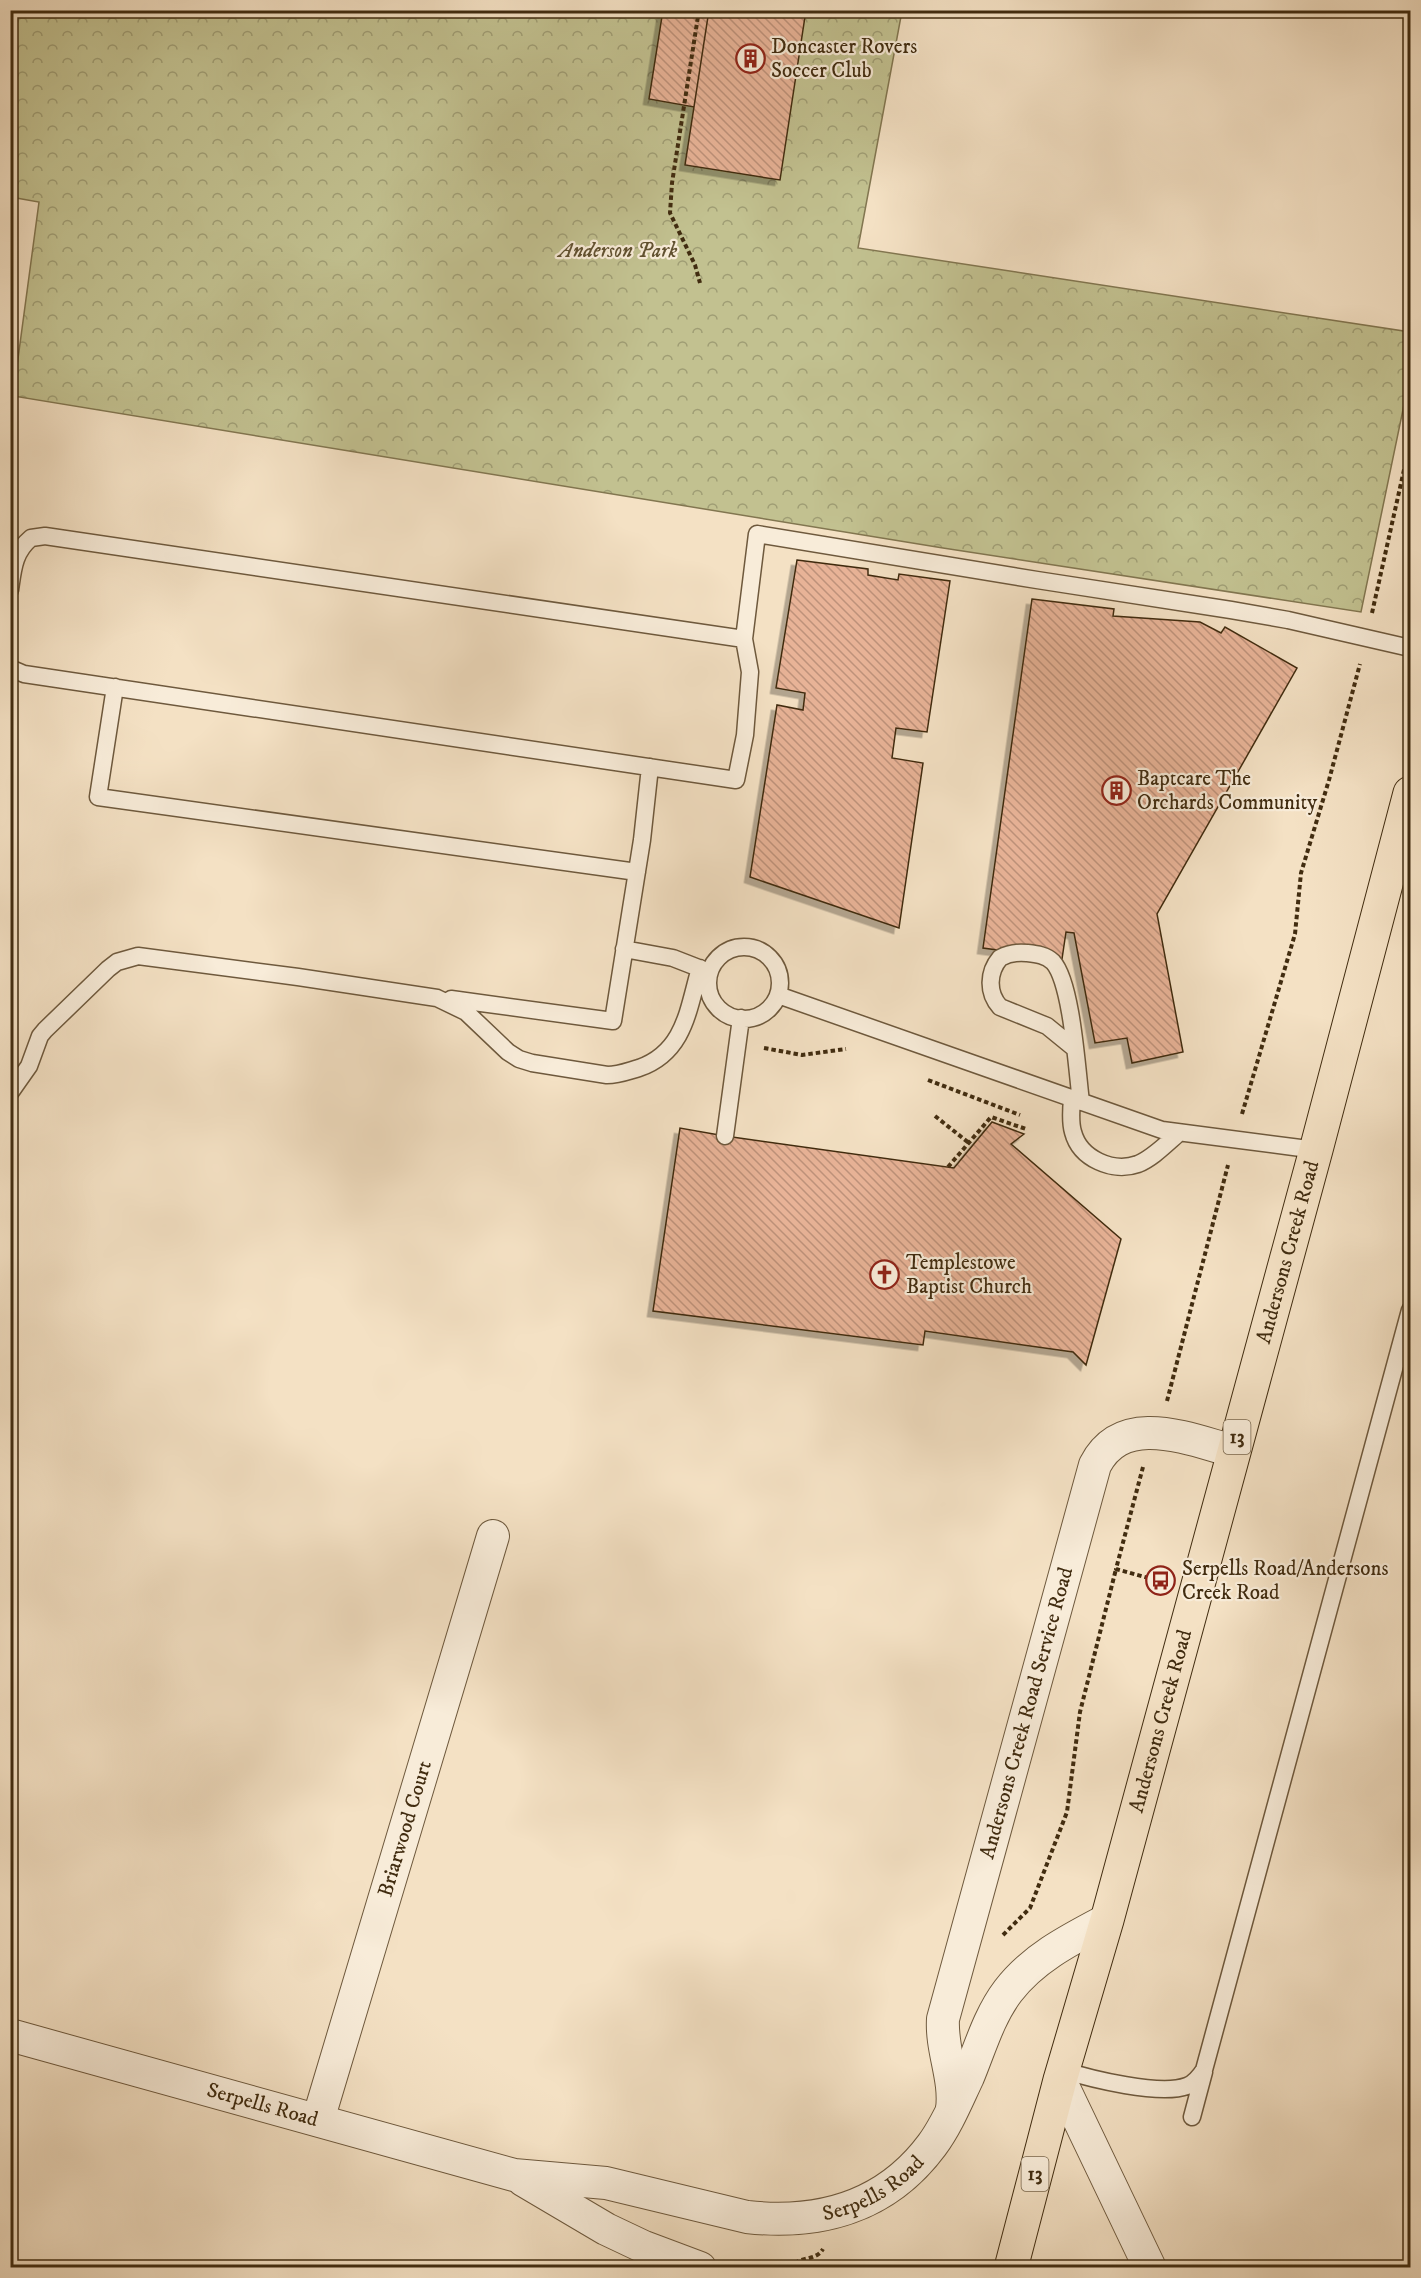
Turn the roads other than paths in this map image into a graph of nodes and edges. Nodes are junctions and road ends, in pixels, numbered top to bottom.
1 (10, 590) edge
2 (744, 639) junction
3 (1410, 648) edge
4 (10, 668) edge
5 (116, 687) junction
6 (650, 767) junction
7 (1410, 793) edge
8 (637, 872) junction
9 (624, 949) junction
10 (705, 970) junction
11 (778, 994) junction
12 (429, 996) junction
13 (741, 1018) junction
14 (1074, 1048) junction
15 (10, 1093) edge
16 (1077, 1101) junction
17 (1179, 1133) junction
18 (725, 1136) dead end
19 (1316, 1150) junction
20 (1410, 1310) edge
21 (1233, 1451) junction
22 (493, 1536) dead end
23 (1107, 1920) junction
24 (10, 2035) edge
25 (1206, 2062) junction
26 (1061, 2075) junction
27 (952, 2113) junction
28 (1192, 2117) dead end
29 (318, 2120) junction
30 (514, 2175) junction
31 (700, 2268) edge
32 (1011, 2268) edge
33 (1150, 2268) edge

1 - 2 lane
2 - 3 lane
2 - 6 lane
4 - 5 lane
5 - 6 lane
5 - 8 lane
6 - 8 lane
7 - 19 main road, Andersons Creek Road / 13
8 - 9 lane
9 - 10 lane
9 - 12 lane
10 - 11 lane
10 - 12 lane
10 - 13 lane
11 - 13 lane
11 - 16 lane
12 - 15 lane
13 - 18 lane
14 - 14 lane
14 - 16 lane
16 - 17 lane
16 - 17 lane
17 - 19 lane
19 - 21 main road, Andersons Creek Road / 13
20 - 25 lane
21 - 23 main road, Andersons Creek Road / 13
21 - 27 street, Andersons Creek Road Service Road
22 - 29 street, Briarwood Court
23 - 26 main road, Andersons Creek Road / 13
23 - 27 street, Serpells Road
24 - 29 street, Serpells Road
25 - 26 lane
25 - 28 lane
26 - 32 main road, Andersons Creek Road / 13
26 - 33 street
27 - 30 street, Serpells Road
29 - 30 street, Serpells Road
30 - 31 street, Serpells Road

